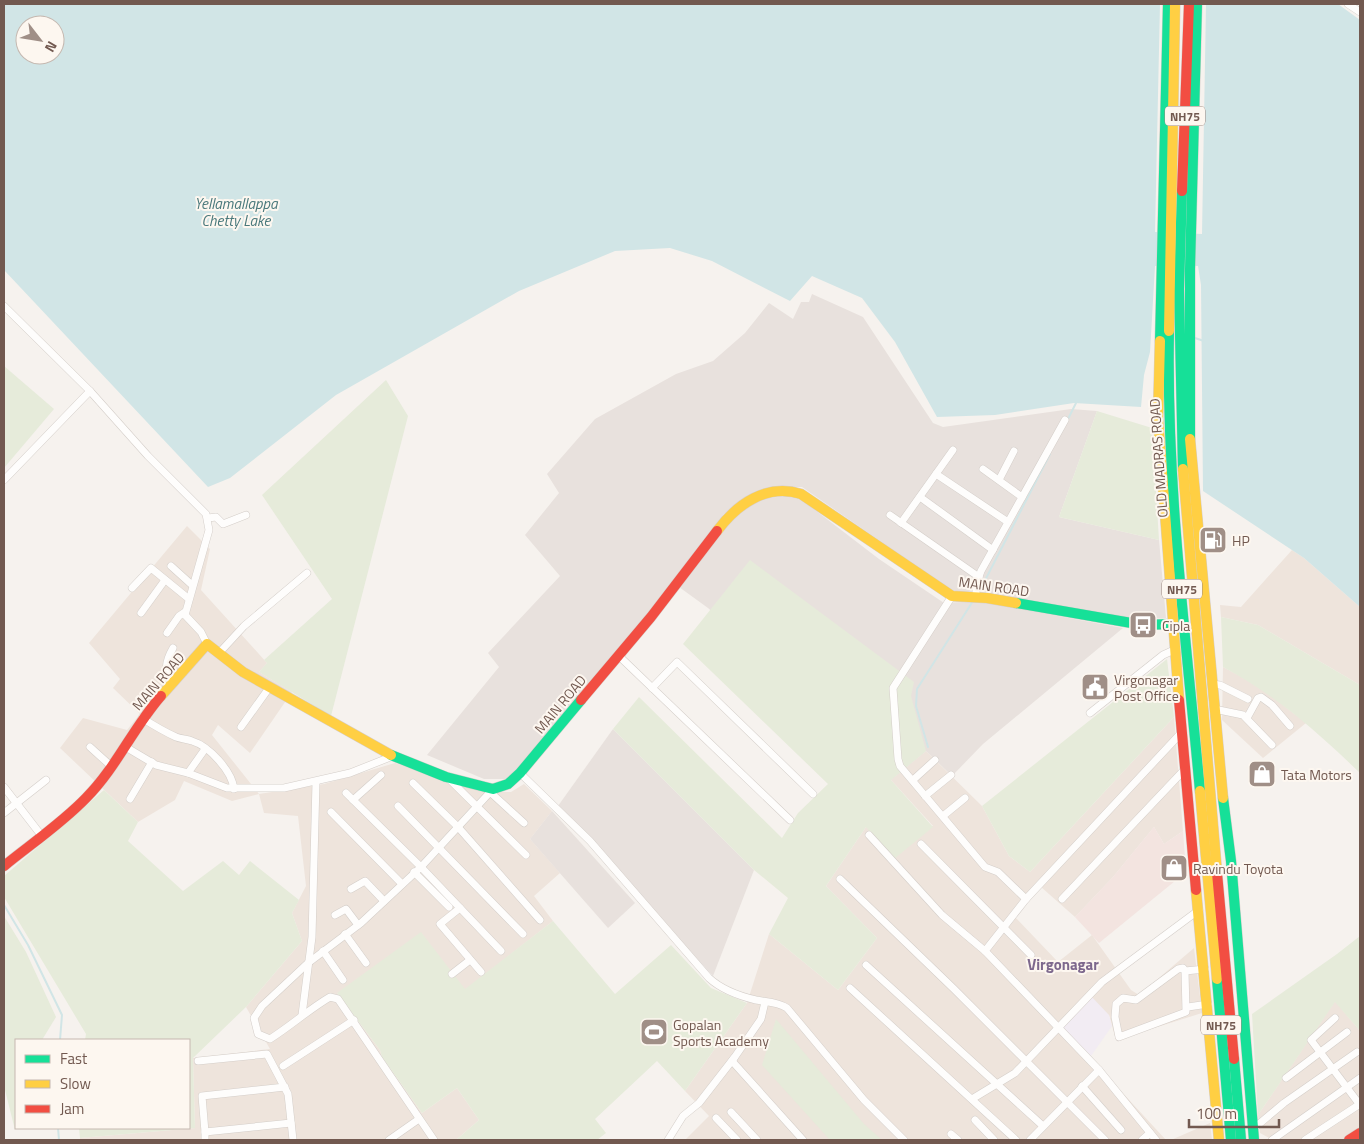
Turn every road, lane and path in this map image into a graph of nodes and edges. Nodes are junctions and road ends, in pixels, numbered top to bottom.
1 (1168, 4) edge
2 (1175, 4) edge
3 (1189, 4) edge
4 (1197, 4) edge
5 (1348, 4) edge
6 (1360, 12) edge
7 (1171, 228) junction
8 (1175, 269) junction
9 (4, 306) edge
10 (90, 391) junction
11 (1065, 420) dead end
12 (953, 450) dead end
13 (1014, 451) dead end
14 (983, 469) dead end
15 (936, 474) junction
16 (4, 480) edge
17 (999, 480) junction
18 (920, 497) junction
19 (1022, 497) junction
20 (246, 515) dead end
21 (890, 515) dead end
22 (208, 518) junction
23 (1008, 522) junction
24 (901, 523) junction
25 (993, 550) junction
26 (171, 566) dead end
27 (307, 573) dead end
28 (979, 577) junction
29 (165, 580) junction
30 (192, 585) junction
31 (132, 588) dead end
32 (952, 596) junction
33 (976, 598) junction
34 (188, 599) junction
35 (141, 612) dead end
36 (185, 612) junction
37 (1172, 624) junction
38 (167, 633) dead end
39 (207, 644) junction
40 (173, 648) dead end
41 (1174, 650) junction
42 (220, 652) junction
43 (619, 656) junction
44 (1212, 684) junction
45 (172, 685) junction
46 (268, 688) junction
47 (652, 688) junction
48 (1248, 699) dead end
49 (1214, 709) junction
50 (1090, 713) dead end
51 (142, 718) junction
52 (1247, 718) junction
53 (1290, 726) dead end
54 (241, 727) dead end
55 (1183, 732) junction
56 (1272, 745) dead end
57 (124, 746) junction
58 (90, 747) dead end
59 (206, 748) junction
60 (393, 756) junction
61 (935, 760) dead end
62 (152, 762) junction
63 (111, 766) junction
64 (1186, 768) junction
65 (188, 773) junction
66 (520, 773) junction
67 (951, 774) dead end
68 (1220, 774) junction
69 (381, 775) dead end
70 (446, 776) junction
71 (1209, 776) junction
72 (46, 780) dead end
73 (913, 780) junction
74 (316, 782) junction
75 (413, 783) dead end
76 (4, 787) edge
77 (234, 788) junction
78 (492, 791) junction
79 (346, 793) dead end
80 (813, 794) dead end
81 (925, 796) junction
82 (965, 798) dead end
83 (130, 799) dead end
84 (353, 800) junction
85 (16, 803) junction
86 (398, 806) dead end
87 (477, 806) junction
88 (330, 812) dead end
89 (4, 813) edge
90 (943, 816) junction
91 (790, 820) dead end
92 (524, 823) dead end
93 (458, 827) junction
94 (41, 835) junction
95 (869, 835) dead end
96 (921, 844) dead end
97 (439, 846) junction
98 (526, 855) dead end
99 (4, 866) edge
100 (421, 867) junction
101 (414, 872) junction
102 (840, 879) dead end
103 (402, 884) junction
104 (351, 889) dead end
105 (1026, 899) junction
106 (1062, 899) dead end
107 (384, 901) junction
108 (449, 907) dead end
109 (460, 908) junction
110 (1215, 909) junction
111 (1200, 910) junction
112 (334, 915) dead end
113 (540, 920) dead end
114 (358, 925) junction
115 (1003, 928) junction
116 (345, 934) junction
117 (523, 934) dead end
118 (323, 951) junction
119 (500, 951) dead end
120 (985, 951) junction
121 (1031, 954) dead end
122 (470, 960) junction
123 (308, 963) junction
124 (366, 963) dead end
125 (866, 965) dead end
126 (1204, 969) junction
127 (481, 972) dead end
128 (1185, 972) junction
129 (452, 974) dead end
130 (343, 980) dead end
131 (850, 988) dead end
132 (765, 1002) junction
133 (1208, 1004) junction
134 (1188, 1007) junction
135 (302, 1015) junction
136 (1336, 1018) dead end
137 (354, 1020) junction
138 (1058, 1027) junction
139 (1347, 1032) dead end
140 (1357, 1052) dead end
141 (1321, 1053) junction
142 (734, 1058) junction
143 (198, 1061) dead end
144 (1026, 1062) junction
145 (283, 1066) dead end
146 (1099, 1070) junction
147 (1333, 1070) junction
148 (1286, 1078) dead end
149 (1360, 1078) edge
150 (999, 1085) junction
151 (1082, 1086) junction
152 (285, 1087) junction
153 (1347, 1088) junction
154 (972, 1100) junction
155 (1067, 1100) junction
156 (1360, 1104) edge
157 (731, 1112) dead end
158 (716, 1118) dead end
159 (419, 1119) junction
160 (974, 1120) dead end
161 (291, 1123) junction
162 (1043, 1126) junction
163 (1121, 1130) dead end
164 (205, 1132) junction
165 (1150, 1133) junction
166 (1360, 1133) edge
167 (950, 1134) dead end
168 (1256, 1137) edge
169 (205, 1140) edge
170 (293, 1140) edge
171 (390, 1140) edge
172 (434, 1140) edge
173 (668, 1140) edge
174 (737, 1140) edge
175 (757, 1140) edge
176 (803, 1140) edge
177 (904, 1140) edge
178 (958, 1140) edge
179 (994, 1140) edge
180 (1016, 1140) edge
181 (1030, 1140) edge
182 (1105, 1140) edge
183 (1142, 1140) edge
184 (1156, 1140) edge
185 (1219, 1140) edge
186 (1231, 1140) edge
187 (1241, 1140) edge
188 (1272, 1140) edge
189 (1305, 1140) edge
190 (1349, 1140) edge

1 - 7 main road
2 - 7 main road, OLD MADRAS ROAD / NH75
3 - 7 main road, OLD MADRAS ROAD / NH75
4 - 8 main road
5 - 6 street
7 - 8 main road, OLD MADRAS ROAD / NH75
8 - 37 main road
8 - 44 main road
8 - 71 main road, OLD MADRAS ROAD / NH75
8 - 110 main road, OLD MADRAS ROAD / NH75
9 - 10 street
10 - 16 street
10 - 22 street
11 - 19 street
12 - 15 street
13 - 17 street
14 - 17 street
15 - 18 street
15 - 23 street
17 - 19 street
18 - 24 street
18 - 25 street
19 - 23 street
20 - 22 street
21 - 24 street
22 - 30 street
23 - 25 street
24 - 28 street
25 - 28 street
26 - 30 street
27 - 42 street
28 - 33 street
29 - 31 street
29 - 34 street
29 - 35 street
30 - 34 street
32 - 33 main road, MAIN ROAD
32 - 43 main road, MAIN ROAD
32 - 73 street
33 - 37 main road, MAIN ROAD
34 - 36 street
36 - 38 street
36 - 39 street
37 - 41 main road
39 - 42 main road
39 - 45 main road, MAIN ROAD
40 - 45 street
41 - 50 street
41 - 55 main road
42 - 46 main road
43 - 47 street
43 - 66 main road, MAIN ROAD
44 - 48 street
44 - 49 main road
45 - 51 main road, MAIN ROAD
46 - 54 street
46 - 60 main road
47 - 80 street
47 - 91 street
49 - 52 street
49 - 68 main road
51 - 57 main road, MAIN ROAD
51 - 59 street
52 - 53 street
52 - 56 street
55 - 64 main road
55 - 105 street
57 - 62 street
57 - 63 main road, MAIN ROAD
58 - 63 street
59 - 65 street
59 - 77 street
60 - 70 main road
60 - 74 street
61 - 73 street
62 - 65 street
62 - 83 street
63 - 94 main road, MAIN ROAD
64 - 106 street
64 - 111 main road
65 - 77 street
66 - 78 main road, MAIN ROAD
66 - 132 street
67 - 81 street
68 - 71 main road
68 - 168 main road
69 - 84 street
70 - 78 main road
70 - 87 street
71 - 110 main road, NH75
72 - 85 street
73 - 81 street
74 - 77 street
74 - 123 street
75 - 93 street
76 - 85 street
78 - 87 street
78 - 92 street
79 - 84 street
81 - 90 street
82 - 90 street
84 - 100 street
85 - 89 street
85 - 94 street
86 - 97 street
87 - 93 street
87 - 98 street
88 - 103 street
90 - 105 street
93 - 97 street
93 - 113 street
94 - 99 main road, MAIN ROAD
95 - 120 street
96 - 115 street
97 - 100 street
97 - 117 street
100 - 101 street
100 - 109 street
101 - 103 street
101 - 108 street
102 - 144 street
103 - 107 street
104 - 107 street
105 - 115 street
107 - 114 street
109 - 119 street
109 - 122 street
110 - 186 main road, NH75
110 - 187 main road, NH75
111 - 126 main road
111 - 138 street
112 - 114 street
114 - 116 street
115 - 120 street
115 - 121 street
116 - 118 street
116 - 124 street
118 - 123 street
118 - 130 street
120 - 138 street
122 - 127 street
122 - 129 street
123 - 135 street
123 - 135 street
125 - 150 street
126 - 128 street
126 - 133 main road
128 - 134 street
128 - 134 street
131 - 154 street
132 - 142 street
132 - 177 street
133 - 134 street
133 - 185 main road
135 - 137 street
136 - 141 street
137 - 145 street
137 - 159 street
138 - 144 street
138 - 146 street
139 - 141 street
140 - 147 street
141 - 147 street
141 - 148 street
142 - 173 street
142 - 176 street
143 - 152 street
144 - 150 street
144 - 155 street
146 - 151 street
146 - 165 street
147 - 153 street
147 - 168 street
149 - 153 street
150 - 154 street
150 - 162 street
151 - 155 street
151 - 163 street
152 - 161 street
152 - 164 street
153 - 156 street
153 - 188 street
154 - 180 street
155 - 162 street
155 - 182 street
156 - 189 street
157 - 175 street
158 - 174 street
159 - 171 street
159 - 172 street
160 - 179 street
161 - 164 street
161 - 170 street
162 - 181 street
164 - 169 street
165 - 183 street
165 - 184 street
166 - 190 main road
167 - 178 street

